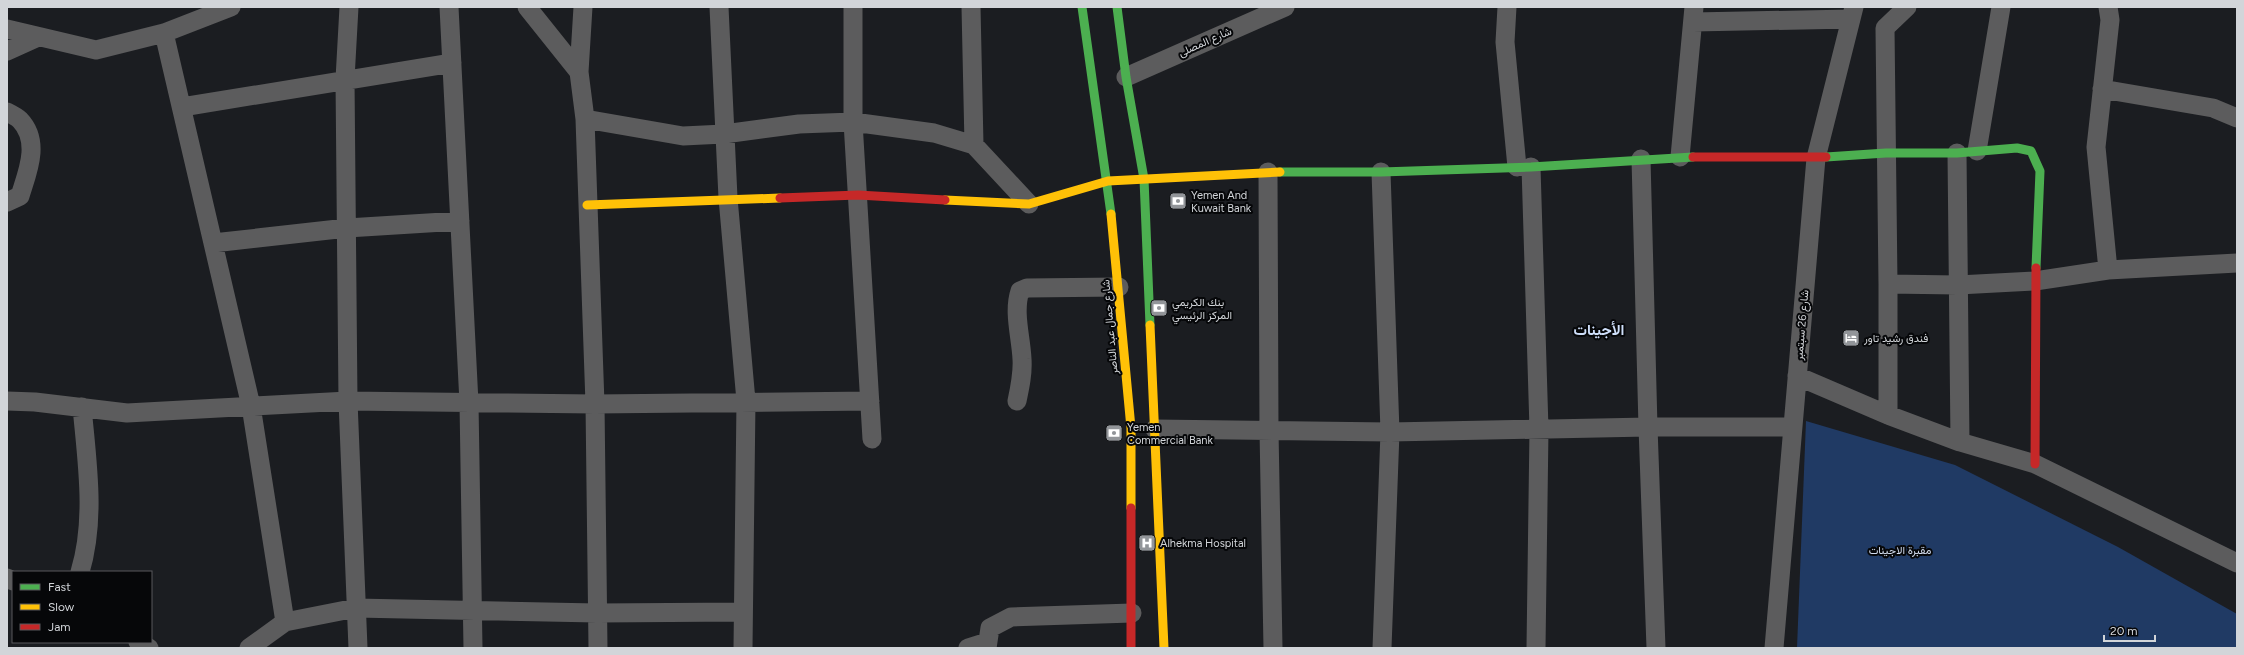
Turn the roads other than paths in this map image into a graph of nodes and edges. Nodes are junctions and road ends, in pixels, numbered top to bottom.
1 (230, 7) edge
2 (349, 7) edge
3 (449, 7) edge
4 (527, 7) edge
5 (583, 7) edge
6 (719, 7) edge
7 (853, 7) edge
8 (971, 7) edge
9 (1082, 7) edge
10 (1117, 7) edge
11 (1285, 7) edge
12 (1507, 7) edge
13 (1907, 7) edge
14 (2001, 7) edge
15 (2108, 7) edge
16 (1852, 13) edge
17 (1694, 15) edge
18 (7, 29) edge
19 (164, 33) junction
20 (38, 37) junction
21 (7, 51) edge
22 (452, 62) junction
23 (579, 72) junction
24 (1126, 78) junction
25 (345, 79) junction
26 (2102, 89) junction
27 (182, 107) junction
28 (7, 112) edge
29 (2237, 118) edge
30 (585, 119) junction
31 (853, 122) junction
32 (724, 134) junction
33 (974, 145) junction
34 (1977, 150) junction
35 (1886, 153) junction
36 (1957, 153) junction
37 (1680, 157) junction
38 (1816, 158) junction
39 (1641, 159) junction
40 (1524, 167) junction
41 (1268, 172) junction
42 (1381, 172) junction
43 (1144, 179) junction
44 (1108, 181) junction
45 (858, 195) junction
46 (728, 198) junction
47 (7, 202) edge
48 (1029, 204) junction
49 (587, 205) junction
50 (460, 221) junction
51 (347, 228) junction
52 (213, 243) junction
53 (2237, 263) edge
54 (2108, 270) junction
55 (2035, 281) junction
56 (1888, 284) junction
57 (1958, 285) junction
58 (1119, 287) junction
59 (1797, 376) junction
60 (7, 401) edge
61 (348, 401) junction
62 (746, 401) junction
63 (870, 401) junction
64 (1016, 402) dead end
65 (469, 403) junction
66 (596, 404) junction
67 (251, 406) junction
68 (82, 408) junction
69 (1888, 415) junction
70 (1648, 427) junction
71 (1793, 427) junction
72 (1155, 428) junction
73 (1539, 429) junction
74 (1269, 430) junction
75 (1390, 432) junction
76 (872, 439) dead end
77 (1960, 442) junction
78 (2035, 464) junction
79 (2237, 563) edge
80 (80, 571) edge
81 (356, 608) junction
82 (473, 610) junction
83 (742, 612) junction
84 (597, 613) junction
85 (1132, 613) junction
86 (284, 622) junction
87 (140, 643) edge
88 (987, 645) edge
89 (149, 648) edge
90 (249, 648) edge
91 (358, 648) edge
92 (473, 648) edge
93 (598, 648) edge
94 (743, 648) edge
95 (968, 648) edge
96 (1131, 648) edge
97 (1164, 648) edge
98 (1273, 648) edge
99 (1382, 648) edge
100 (1536, 648) edge
101 (1656, 648) edge
102 (1774, 648) edge

1 - 19 street
2 - 25 street
3 - 22 street
4 - 23 street
5 - 23 street
6 - 32 street
7 - 31 street
8 - 33 street
9 - 44 street, شارع جمال عبد الناصر
10 - 24 street
11 - 24 street, شارع المصلى
12 - 40 street
13 - 35 street
14 - 34 street
15 - 26 street
16 - 17 street
16 - 38 street, شارع 26 سبتمبر
17 - 37 street
18 - 20 street
19 - 20 street
19 - 27 street
20 - 21 street
22 - 25 street
22 - 50 street
23 - 30 street
24 - 43 street
25 - 27 street
25 - 51 street
26 - 29 street
26 - 54 street
27 - 52 street
28 - 47 street
30 - 32 street
30 - 49 street
31 - 32 street
31 - 33 street
31 - 45 street
32 - 46 street
33 - 48 street
34 - 36 street
34 - 55 street
35 - 36 street
35 - 38 street
35 - 56 street
36 - 57 street
37 - 38 street
37 - 39 street
38 - 59 street, شارع 26 سبتمبر
39 - 40 street
39 - 70 street
40 - 42 street
40 - 73 street
41 - 42 street
41 - 43 street
41 - 74 street
42 - 75 street
43 - 44 street
43 - 72 street
44 - 48 street
44 - 58 street, شارع جمال عبد الناصر
45 - 46 street
45 - 48 street
45 - 63 street
46 - 49 street
46 - 62 street
49 - 66 street
50 - 51 street
50 - 65 street
51 - 52 street
51 - 61 street
52 - 67 street
53 - 54 street
54 - 55 street
55 - 57 street
55 - 78 street
56 - 57 street
56 - 69 street
57 - 77 street
58 - 64 street
58 - 85 street, شارع جمال عبد الناصر
59 - 69 street
59 - 71 street, شارع 26 سبتمبر
60 - 68 street
61 - 65 street
61 - 67 street
61 - 81 street
62 - 63 street
62 - 66 street
62 - 83 street
63 - 76 street
65 - 66 street
65 - 82 street
66 - 84 street
67 - 68 street
67 - 86 street
68 - 80 street
69 - 77 street
70 - 71 street
70 - 73 street
70 - 101 street
71 - 102 street, شارع 26 سبتمبر
72 - 74 street
72 - 97 street
73 - 75 street
73 - 100 street
74 - 75 street
74 - 98 street
75 - 99 street
77 - 78 street
78 - 79 street
81 - 82 street
81 - 86 street
81 - 91 street
82 - 84 street
82 - 92 street
83 - 84 street
83 - 94 street
84 - 93 street
85 - 88 street
85 - 96 street, شارع جمال عبد الناصر
86 - 90 street
87 - 89 street
88 - 95 street

